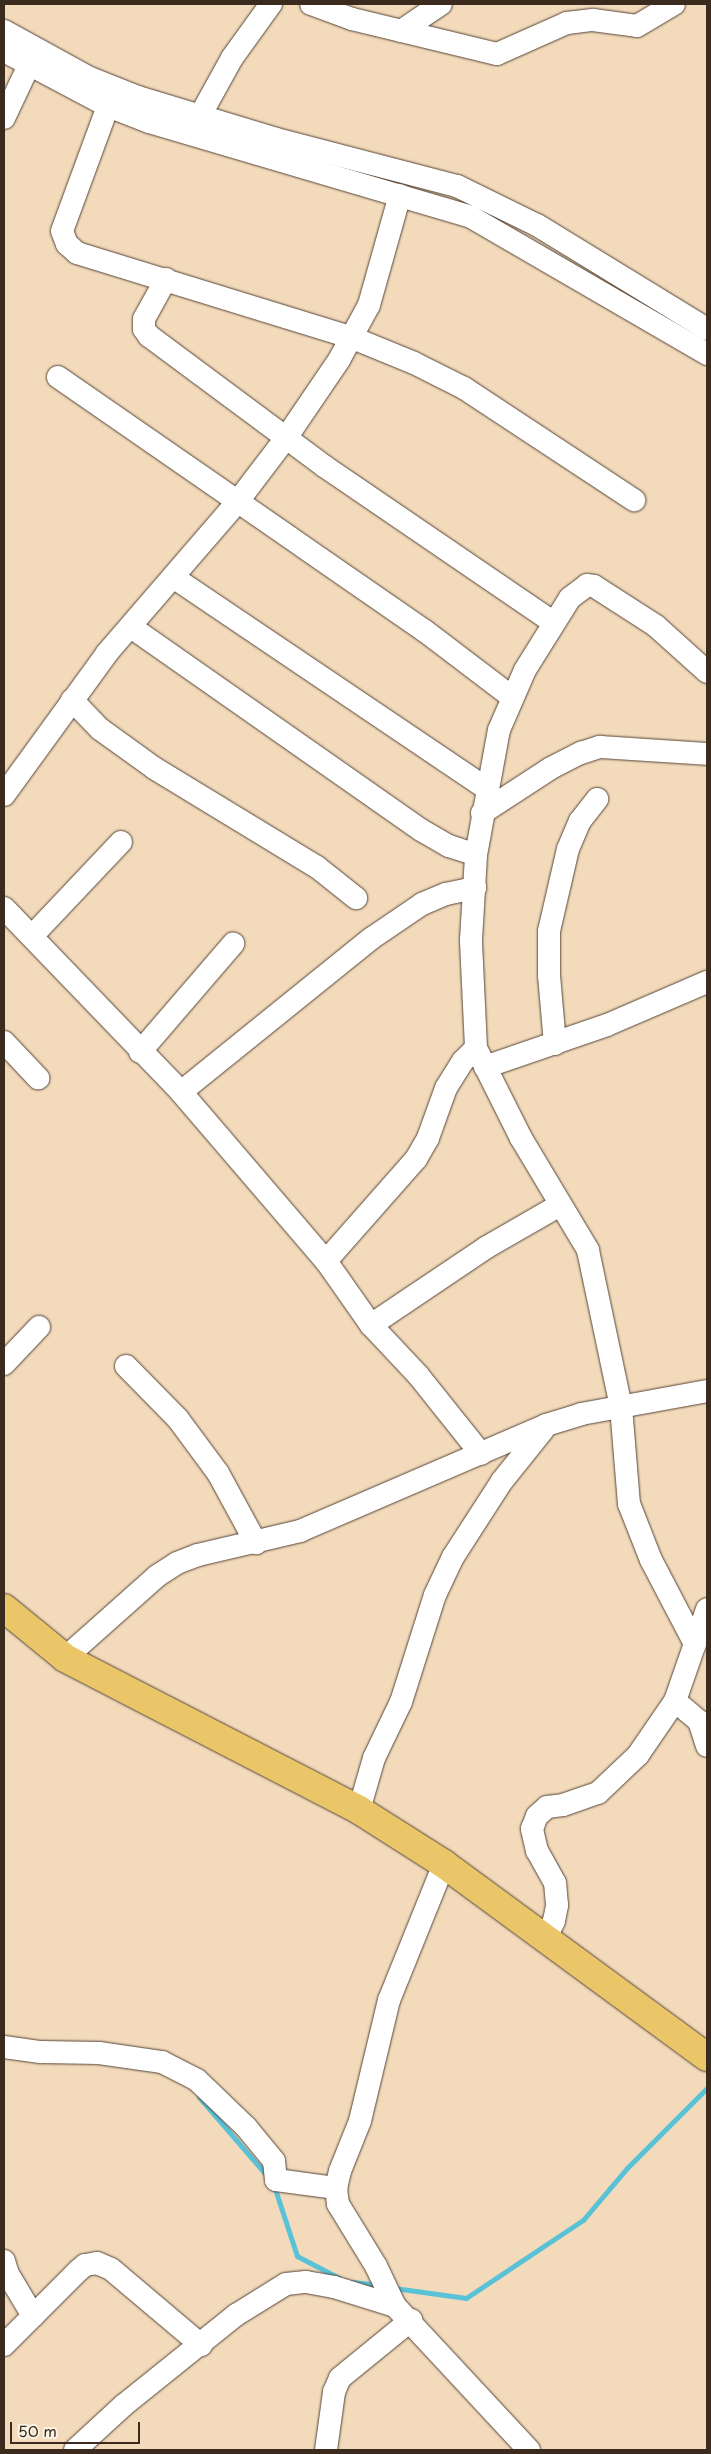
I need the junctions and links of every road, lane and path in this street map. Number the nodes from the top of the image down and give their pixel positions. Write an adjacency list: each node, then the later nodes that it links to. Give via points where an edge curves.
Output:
1 (271, 4): 10 (street, via 232,58)
2 (310, 4): 6 (street)
3 (441, 4): 6 (street)
4 (674, 4): 6 (street, via 637,26 593,20 567,23 498,54)
5 (4, 31): 10 (street, via 90,78)
6 (401, 31)
7 (4, 51): 8 (street)
8 (29, 65): 9 (street); 11 (street)
9 (108, 106): 12 (street, via 189,135); 13 (street, via 62,231 67,244 77,253)
10 (200, 116): 14 (street, via 457,186 537,225)
11 (4, 118)
12 (400, 195): 15 (street, via 369,305); 16 (street, via 470,217)
13 (166, 279): 15 (street); 18 (street, via 144,320 144,329 149,336)
14 (707, 329)
15 (353, 338): 18 (street); 19 (street, via 464,388)
16 (707, 354)
17 (58, 377): 20 (street)
18 (286, 438): 20 (street); 22 (street)
19 (634, 500)
20 (238, 501): 21 (street); 25 (street, via 425,631)
21 (173, 577): 23 (street); 28 (street)
22 (553, 622): 24 (street, via 578,590 587,585 594,586 656,626); 25 (street)
23 (131, 627): 26 (street); 33 (street, via 421,830 449,846)
24 (707, 672)
25 (512, 697): 28 (street, via 499,730)
26 (72, 700): 29 (street); 35 (street, via 100,729 154,768 317,867)
27 (707, 754): 31 (street, via 600,747 551,768)
28 (486, 788): 31 (street)
29 (4, 795)
30 (597, 799): 41 (street, via 580,821 568,849 549,931)
31 (482, 813): 33 (street)
32 (121, 842): 37 (street)
33 (476, 855): 34 (street)
34 (475, 888): 43 (street, via 471,968); 45 (street, via 446,894 422,904 372,938)
35 (356, 898)
36 (4, 908): 37 (street)
37 (33, 935): 42 (street)
38 (233, 944): 42 (street)
39 (707, 982): 41 (street)
40 (4, 1042): 44 (street)
41 (555, 1044): 43 (street)
42 (140, 1052): 45 (street)
43 (481, 1058): 46 (street, via 521,1138); 47 (street, via 463,1061 446,1088 428,1138 416,1158)
44 (38, 1078)
45 (181, 1092): 47 (street)
46 (560, 1205): 48 (street, via 487,1247); 53 (street, via 579,1229 588,1250)
47 (326, 1261): 48 (street)
48 (371, 1325): 55 (street, via 418,1375)
49 (40, 1328): 50 (street)
50 (4, 1364)
51 (126, 1366): 56 (street, via 178,1419 218,1473)
52 (707, 1391): 53 (street)
53 (621, 1407): 54 (street, via 581,1414); 59 (street, via 629,1504 651,1560)
54 (546, 1425): 55 (street); 63 (street, via 502,1481 453,1557 422,1632 401,1702 374,1758)
55 (481, 1454): 56 (street, via 300,1532)
56 (256, 1543): 60 (street, via 198,1555 177,1563 157,1576)
57 (4, 1608): 60 (main road)
58 (707, 1609): 59 (street)
59 (695, 1644): 61 (street)
60 (65, 1658): 63 (main road)
61 (675, 1701): 62 (street, via 699,1720); 65 (street, via 638,1755 598,1793 547,1807 537,1816 532,1829 536,1851 554,1883 557,1906)
62 (707, 1746)
63 (359, 1810): 64 (main road)
64 (444, 1864): 65 (main road); 68 (street, via 389,2000 360,2121)
65 (545, 1940): 67 (main road)
66 (4, 2047): 68 (street, via 40,2052 99,2053 162,2062 197,2080 246,2127 274,2161 276,2180)
67 (705, 2050)
68 (336, 2188): 70 (street, via 338,2204 350,2228)
69 (4, 2261): 71 (street, via 8,2274)
70 (398, 2307): 73 (street, via 334,2287 306,2282 286,2284 260,2298); 75 (street, via 340,2378 334,2392); 76 (street)
71 (33, 2316): 72 (street); 73 (street, via 85,2265 97,2263 111,2270)
72 (4, 2345)
73 (201, 2345): 74 (street, via 143,2389)
74 (75, 2450)
75 (326, 2450)
76 (529, 2450)

